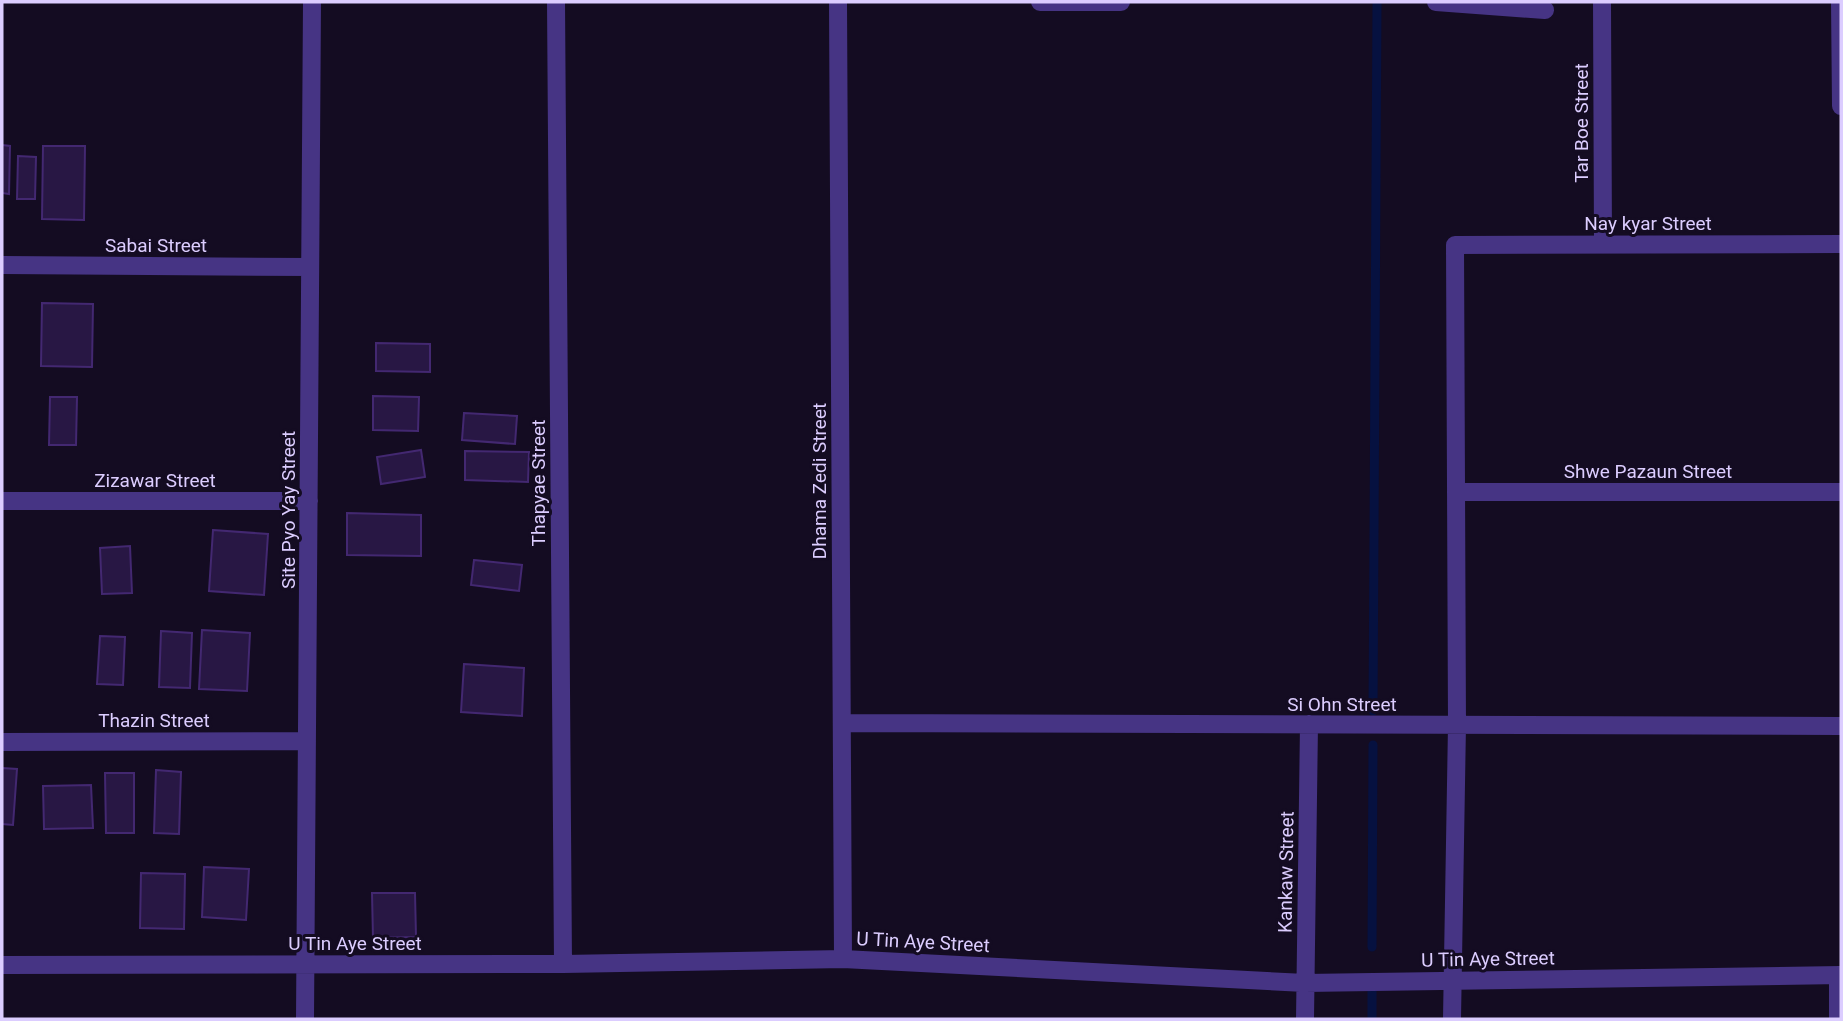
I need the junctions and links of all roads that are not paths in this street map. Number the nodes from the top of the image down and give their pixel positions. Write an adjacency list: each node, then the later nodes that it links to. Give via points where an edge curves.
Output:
1 (312, 2): 15 (street, Site Pyo Yay Street)
2 (556, 2): 28 (street, Thapyae Street)
3 (838, 2): 20 (street, Dhama Zedi Street)
4 (1040, 2): 5 (street)
5 (1096, 2): 6 (street)
6 (1121, 2)
7 (1436, 2): 10 (street)
8 (1602, 2): 12 (street, Tar Boe Street)
9 (1840, 2): 11 (street)
10 (1545, 10)
11 (1841, 106)
12 (1603, 244): 13 (street, Nay kyar Street); 16 (street, Nay kyar Street, via 1455,245)
13 (1841, 244)
14 (2, 265): 15 (street, Sabai Street)
15 (310, 267): 19 (street, Site Pyo Yay Street)
16 (1456, 492): 17 (street, Shwe Pazaun Street); 22 (street)
17 (1841, 492)
18 (2, 501): 19 (street, Zizawar Street)
19 (309, 501): 24 (street, Site Pyo Yay Street)
20 (842, 723): 21 (street, Si Ohn Street); 26 (street, Dhama Zedi Street)
21 (1309, 724): 22 (street, Si Ohn Street); 32 (street, Kankaw Street)
22 (1457, 725): 23 (street, Si Ohn Street); 31 (street)
23 (1841, 726)
24 (307, 741): 25 (street, Thazin Street); 27 (street, Site Pyo Yay Street)
25 (2, 742)
26 (843, 959): 28 (street, U Tin Aye Street); 32 (street, U Tin Aye Street)
27 (306, 964): 28 (street, U Tin Aye Street); 29 (street, U Tin Aye Street); 33 (street, Site Pyo Yay Street)
28 (563, 964)
29 (2, 965)
30 (1840, 975): 31 (street, U Tin Aye Street); 36 (street)
31 (1452, 980): 32 (street, U Tin Aye Street); 35 (street)
32 (1305, 983): 34 (street, Kankaw Street)
33 (305, 1019)
34 (1305, 1019)
35 (1452, 1019)
36 (1838, 1019)

